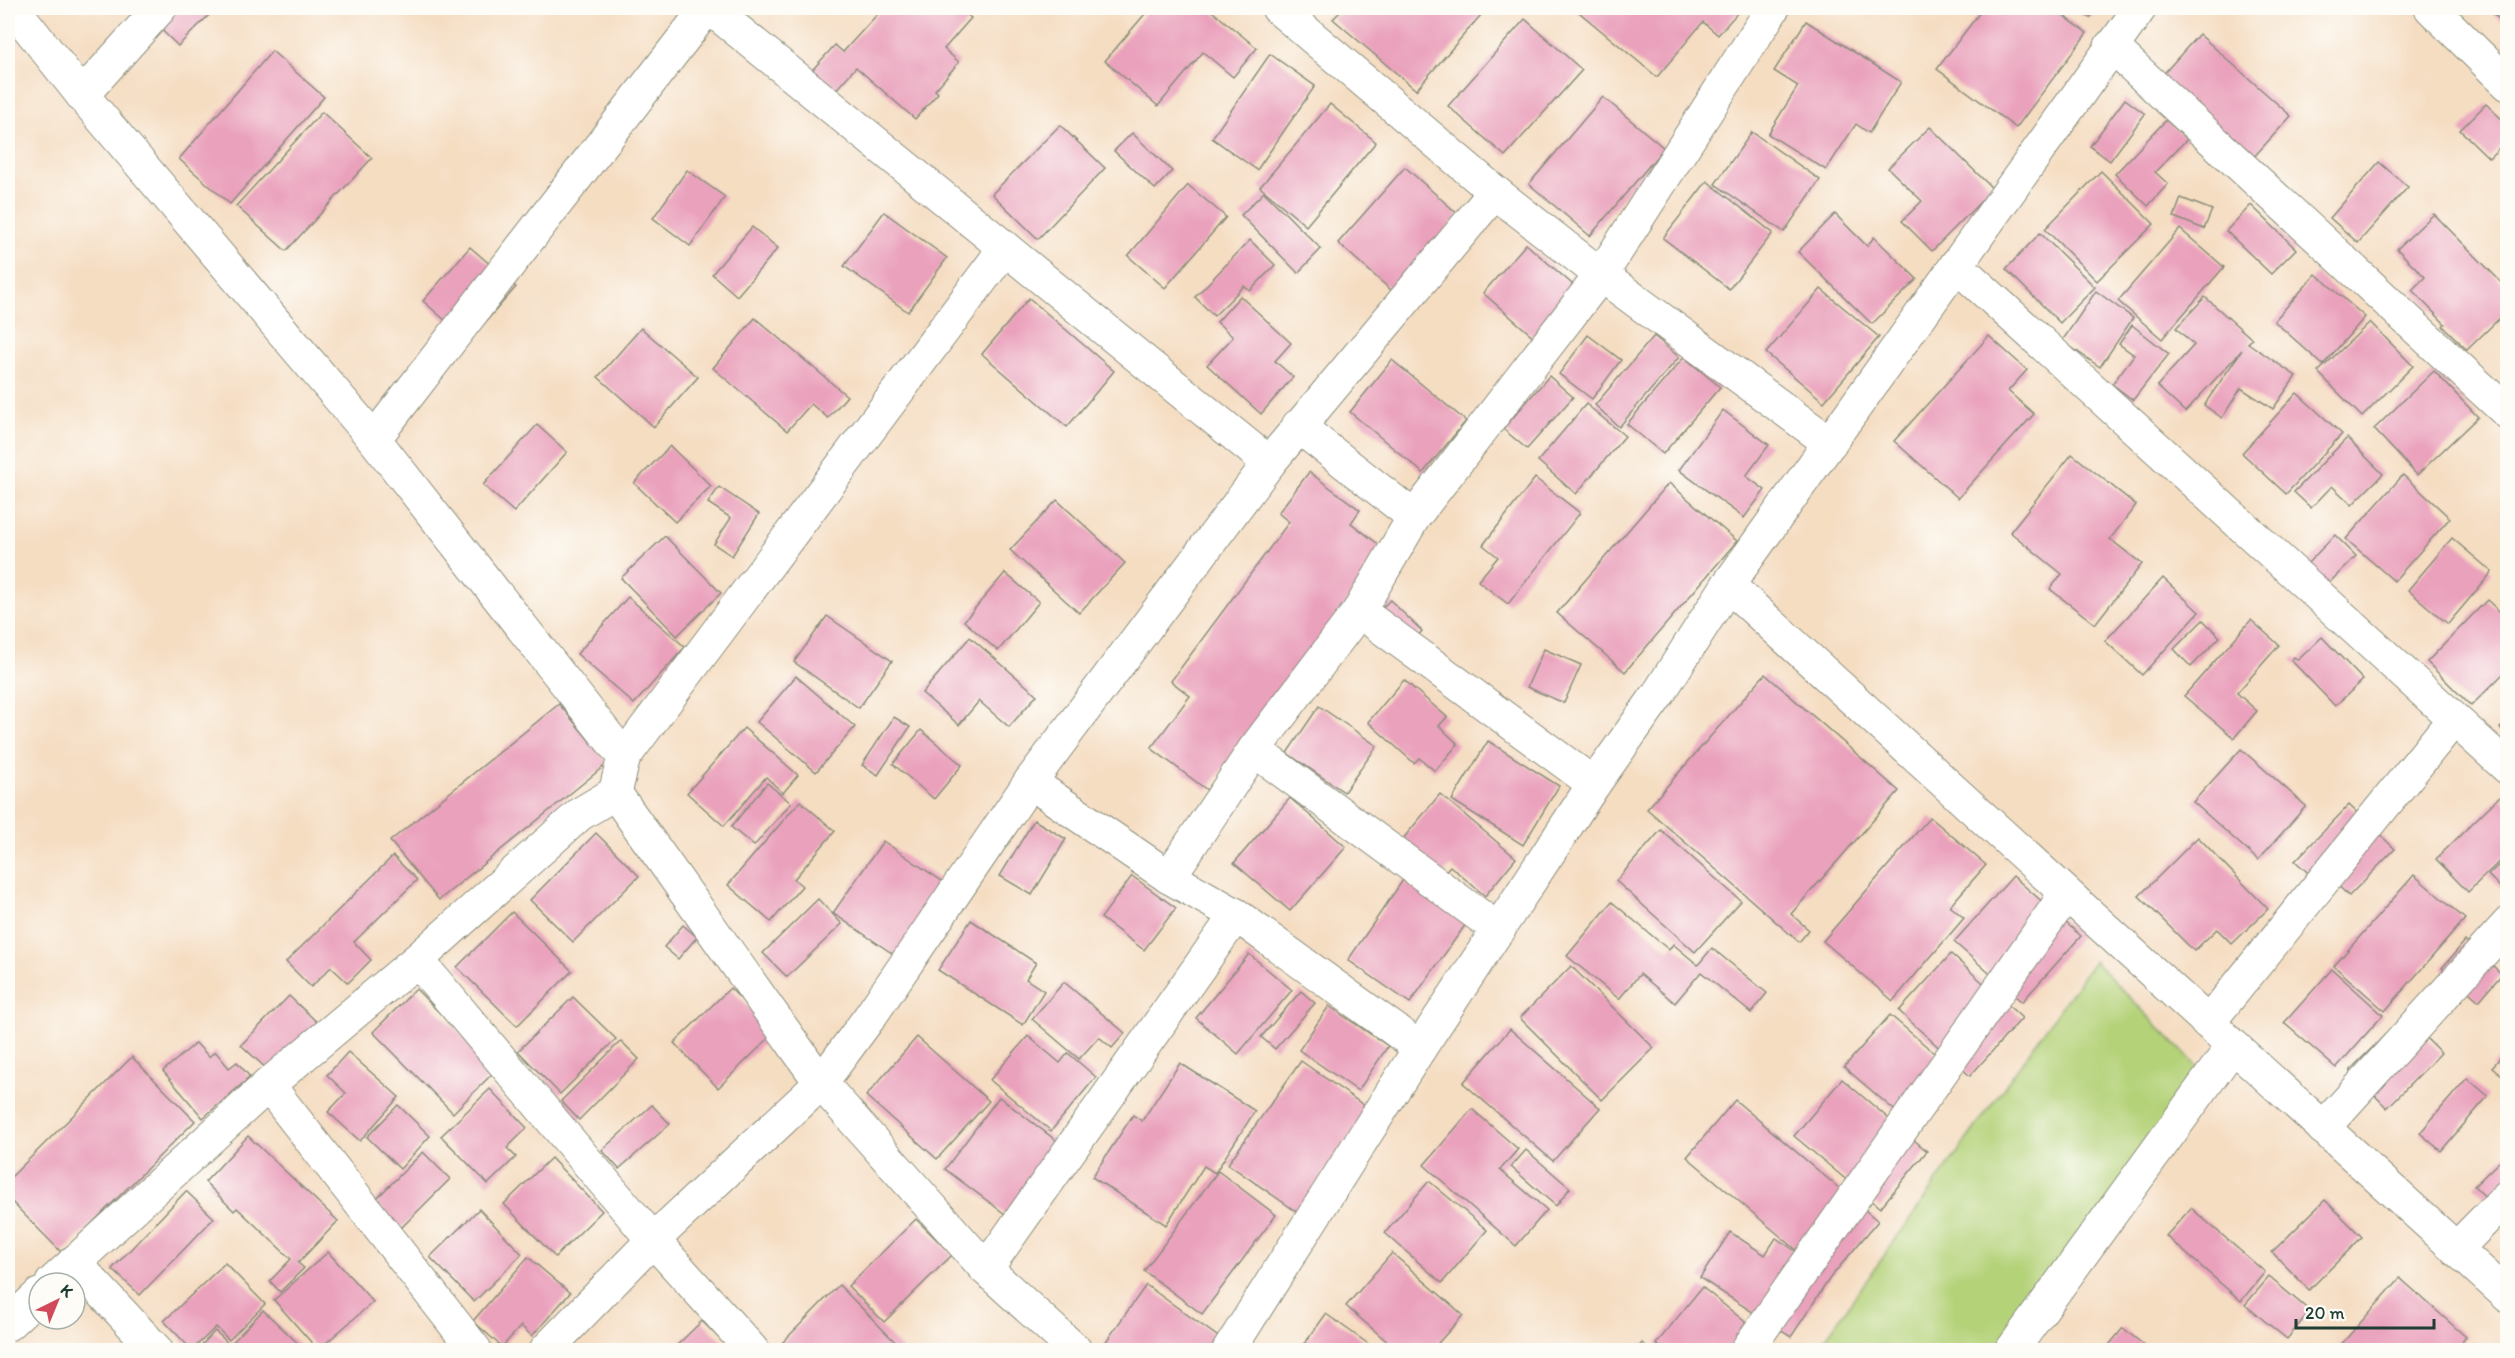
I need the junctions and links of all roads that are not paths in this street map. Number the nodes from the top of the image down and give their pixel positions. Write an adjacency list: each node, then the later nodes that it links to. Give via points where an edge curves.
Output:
1 (13, 8): 10 (street)
2 (160, 8): 10 (street)
3 (708, 8): 12 (street); 17 (street)
4 (1278, 8): 11 (street)
5 (1773, 8): 14 (street)
6 (2140, 8): 8 (street)
7 (2431, 8): 9 (street)
8 (2111, 46): 13 (street); 15 (street)
9 (2508, 84)
10 (82, 95): 17 (street)
11 (1495, 192): 14 (street); 16 (street)
12 (1005, 248): 19 (street); 25 (street)
13 (1956, 265): 18 (street); 23 (street)
14 (1601, 275): 18 (street); 20 (street)
15 (2508, 413)
16 (1298, 426): 19 (street); 20 (street)
17 (374, 439): 25 (street)
18 (1830, 442): 21 (street)
19 (1269, 463): 27 (street)
20 (1414, 517): 22 (street)
21 (1728, 585): 28 (street, via 1659,693); 31 (street)
22 (1359, 611): 24 (street); 28 (street)
23 (2453, 720): 26 (street); 36 (street)
24 (1254, 750): 30 (street); 34 (street)
25 (624, 757): 29 (street)
26 (2508, 768)
27 (1030, 782): 30 (street); 39 (street)
28 (1594, 784): 34 (street)
29 (615, 793): 35 (street, via 580,814); 39 (street)
30 (1169, 877): 32 (street)
31 (2066, 894): 36 (street); 57 (street)
32 (1236, 915): 38 (street); 45 (street)
33 (2508, 924): 41 (street)
34 (1499, 930): 38 (street)
35 (417, 960): 40 (street); 43 (street)
36 (2208, 1023): 37 (street)
37 (2233, 1046): 41 (street); 58 (street)
38 (1420, 1048): 56 (street)
39 (821, 1083): 43 (street); 45 (street)
40 (268, 1085): 46 (street); 52 (street)
41 (2323, 1128): 44 (street)
42 (2508, 1196): 44 (street)
43 (653, 1240): 53 (street); 54 (street)
44 (2456, 1249): 48 (street)
45 (986, 1269): 55 (street)
46 (65, 1271)
47 (87, 1293): 51 (street)
48 (2508, 1296)
49 (27, 1306): 50 (street)
50 (8, 1324)
51 (156, 1350)
52 (475, 1350)
53 (546, 1350)
54 (752, 1350)
55 (1075, 1350)
56 (1229, 1350)
57 (1747, 1350)
58 (2012, 1350)

